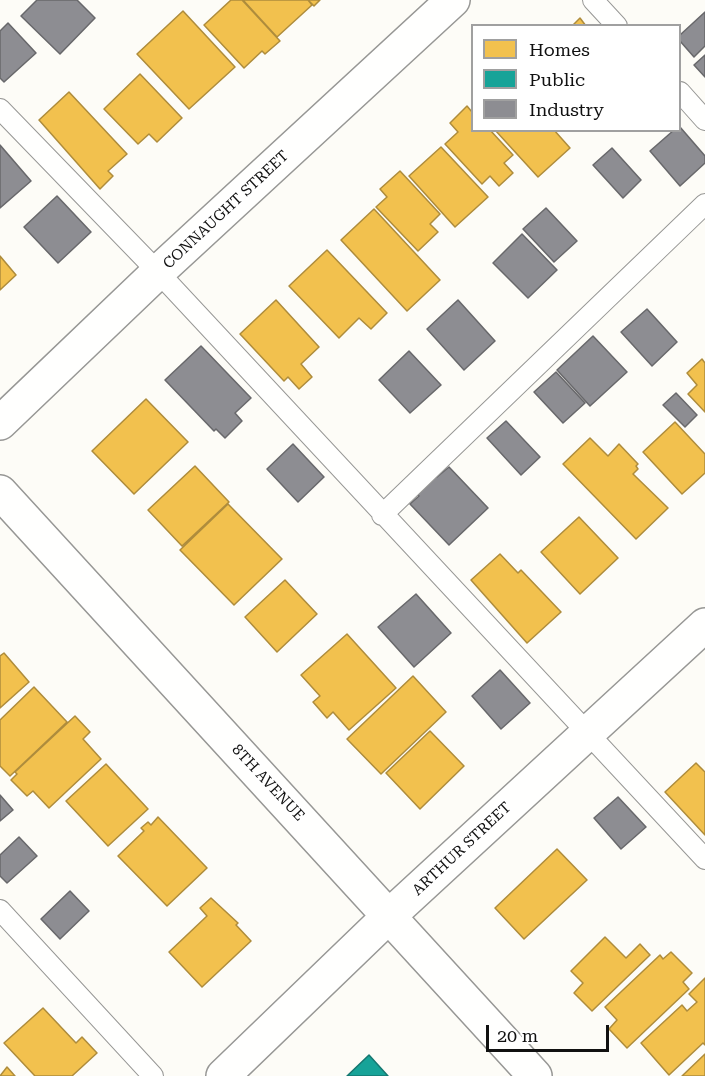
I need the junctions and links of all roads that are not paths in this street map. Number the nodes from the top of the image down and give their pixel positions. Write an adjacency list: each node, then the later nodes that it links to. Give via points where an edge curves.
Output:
1 (453, 0): 8 (street, CONNAUGHT STREET)
2 (593, 0): 3 (lane)
3 (615, 24)
4 (681, 93): 6 (lane)
5 (0, 109): 8 (lane)
6 (705, 120)
7 (705, 204): 11 (lane)
8 (158, 272): 9 (street, CONNAUGHT STREET); 11 (lane)
9 (0, 423)
10 (0, 492): 16 (street, 8TH AVENUE)
11 (382, 515): 13 (lane)
12 (705, 625): 13 (street, ARTHUR STREET)
13 (588, 732): 14 (lane); 16 (street, ARTHUR STREET)
14 (705, 859)
15 (0, 910): 17 (lane)
16 (389, 916): 18 (street, ARTHUR STREET); 19 (street, 8TH AVENUE)
17 (153, 1076)
18 (223, 1076)
19 (535, 1076)

